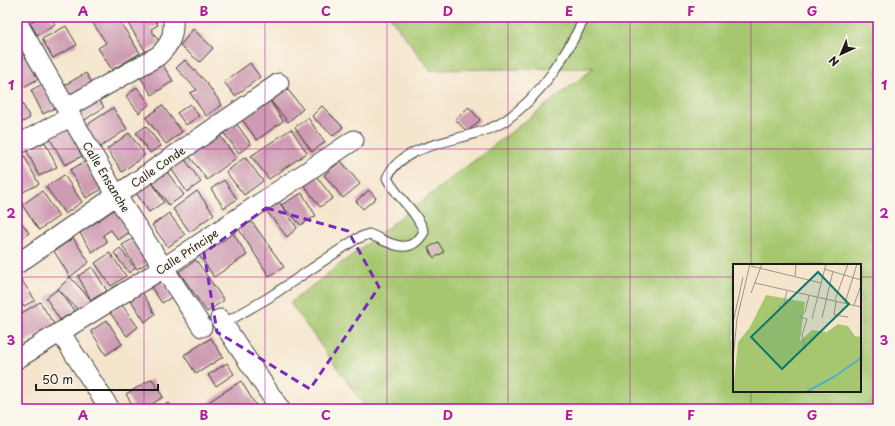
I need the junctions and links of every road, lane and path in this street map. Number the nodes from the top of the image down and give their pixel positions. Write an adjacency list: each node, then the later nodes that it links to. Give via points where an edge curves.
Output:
1 (173, 17): 5 (street, via 169,46 158,56)
2 (585, 17): 11 (lane, via 570,46 532,99 520,110 505,121 483,131 426,146 410,155 390,172 387,178 392,187 420,221 424,232 420,239 408,246 399,247 369,234 356,239 268,298)
3 (20, 34): 5 (street, Calle Ensanche)
4 (279, 83): 8 (street, Calle Conde)
5 (68, 113): 7 (street); 8 (street, Calle Ensanche)
6 (354, 140): 10 (street, Calle Príncipe)
7 (17, 145)
8 (116, 195): 9 (street, Calle Conde); 10 (street, Calle Ensanche)
9 (17, 264)
10 (165, 267): 12 (street, Calle Ensanche); 13 (street, Calle Príncipe)
11 (222, 321): 12 (lane); 16 (street)
12 (202, 327)
13 (60, 332): 14 (street, Calle Príncipe); 15 (street)
14 (17, 359)
15 (110, 409)
16 (280, 409)

